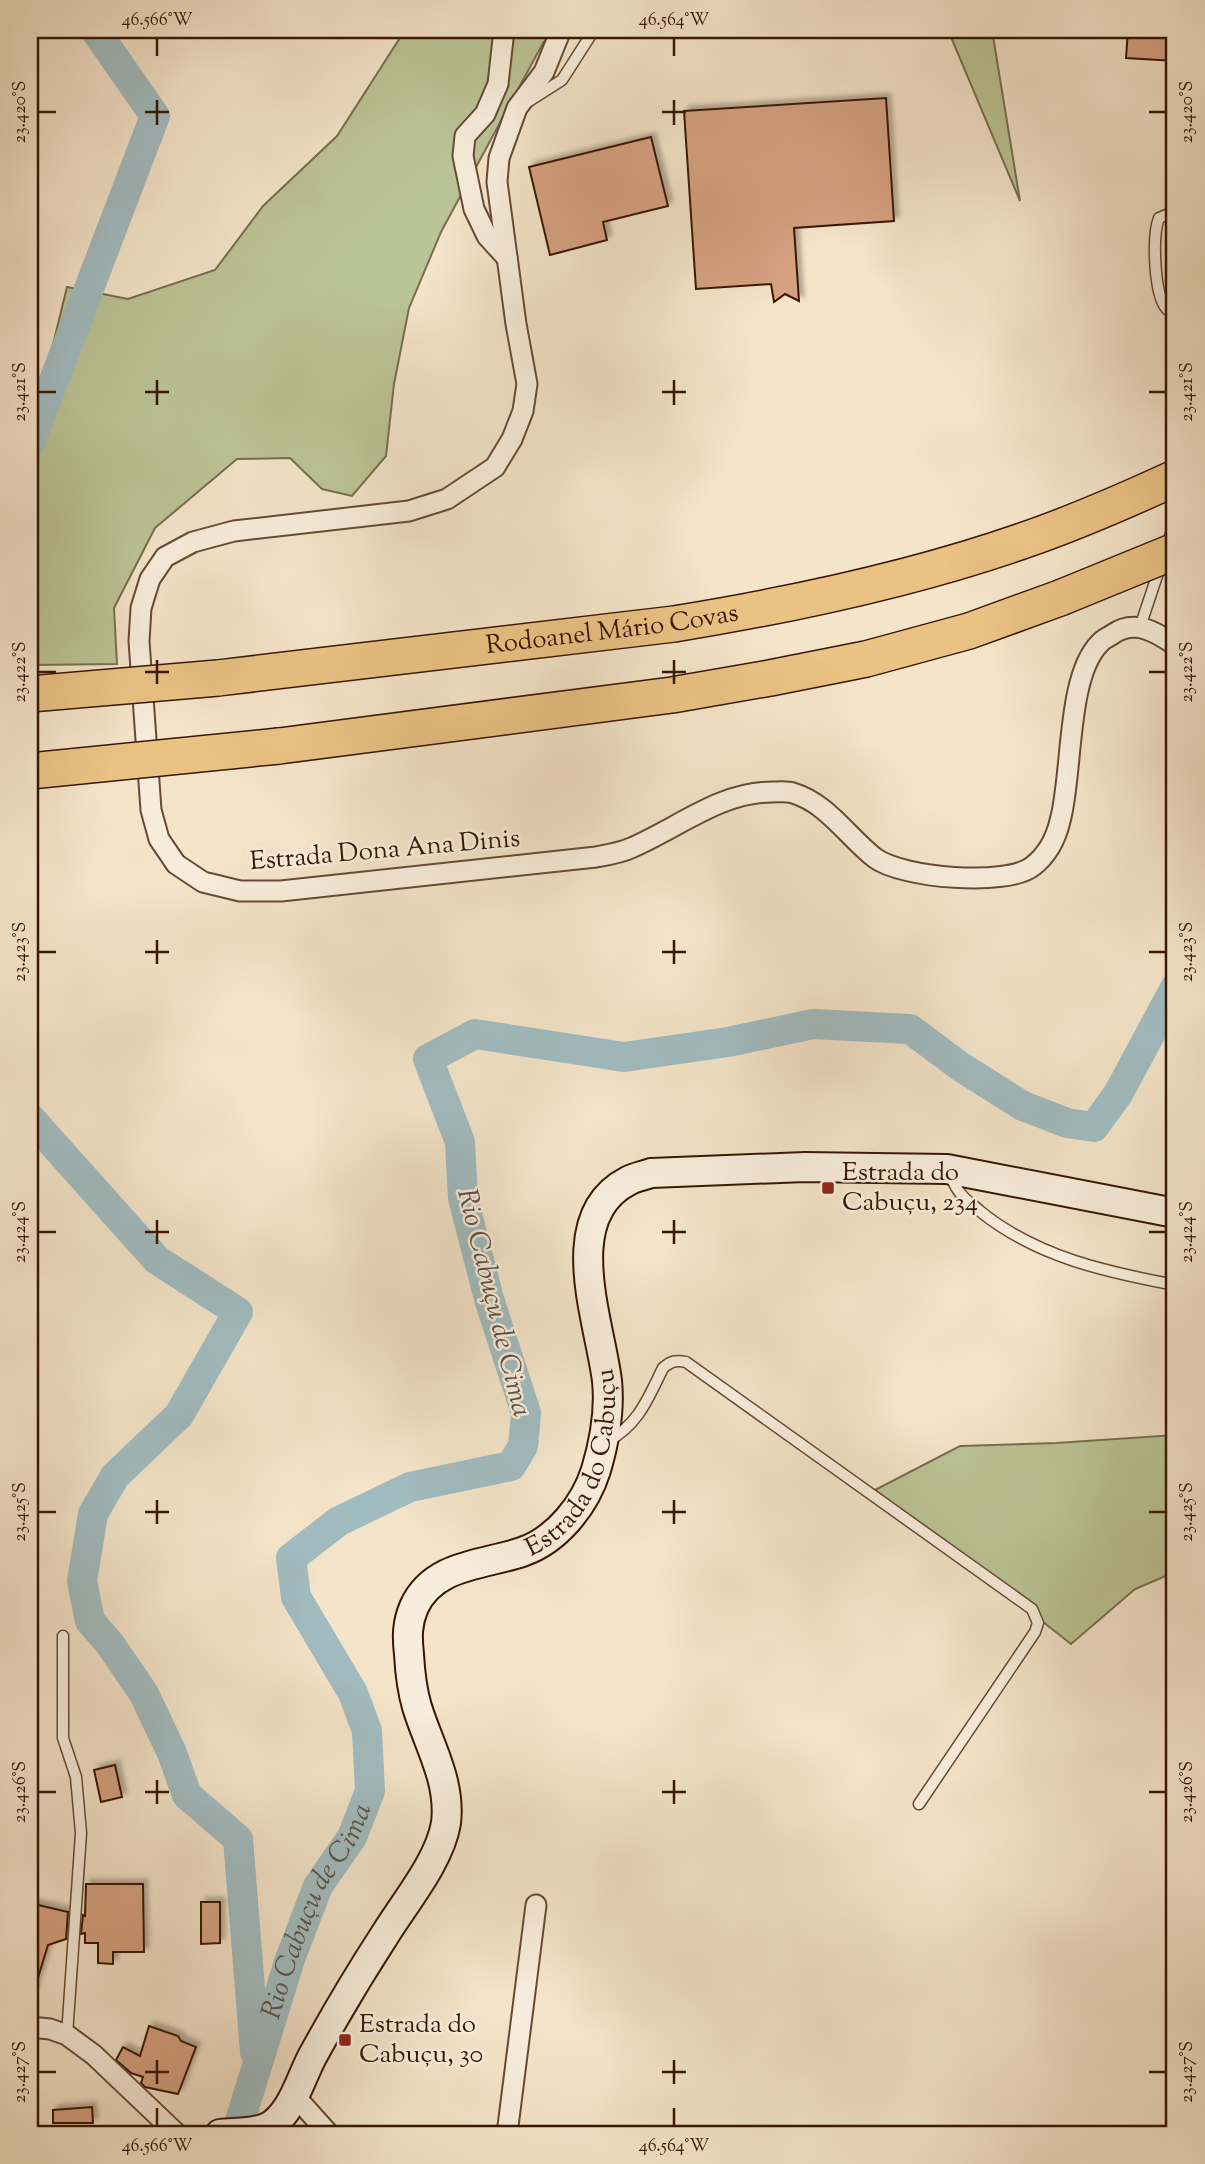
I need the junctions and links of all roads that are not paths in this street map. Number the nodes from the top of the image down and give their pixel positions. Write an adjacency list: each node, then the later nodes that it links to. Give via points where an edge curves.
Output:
1 (504, 30): 6 (street, via 498,84 485,114 465,136 463,156 474,209 486,236)
2 (561, 30): 4 (street, Estrada Dona Ana Dinis, via 544,72)
3 (594, 30): 4 (lane, via 562,80)
4 (517, 108): 6 (street, Estrada Dona Ana Dinis, via 499,158 497,181)
5 (1175, 215): 7 (lane, via 1159,218 1154,230 1159,294 1166,309)
6 (507, 258): 11 (street, Estrada Dona Ana Dinis, via 527,384 523,411 495,467 447,499 409,511 234,531 193,541 165,557 150,579 141,608 139,641 151,810 159,839 176,864 204,882 240,891 281,891 596,857 628,850 715,804 752,792 791,792 813,802 877,860 909,871 945,878 1008,877 1032,867 1049,849 1060,821 1086,663 1099,643 1120,629)
7 (1175, 315)
8 (1175, 478): 13 (highway, Rodoanel Mário Covas, bridge, via 1021,542 923,572 743,613 218,678)
9 (1175, 521): 11 (lane)
10 (1175, 551): 14 (highway, bridge, via 969,631 866,659 770,678 279,746)
11 (1140, 627): 12 (street)
12 (1175, 645)
13 (30, 694)
14 (30, 771)
15 (947, 1169): 16 (main road, Estrada do Cabuçu); 17 (lane, via 961,1195 1018,1237 1090,1266); 18 (main road, Estrada do Cabuçu, via 805,1167 651,1173 627,1181 608,1196 596,1214 587,1268 607,1383)
16 (1175, 1213)
17 (1175, 1285)
18 (602, 1444): 20 (lane, via 628,1429 669,1362 686,1362 1032,1609 1038,1623 1035,1632); 24 (main road, Estrada do Cabuçu, via 595,1472 560,1529 524,1551 456,1568 431,1584 415,1605 407,1631 411,1683 440,1766 446,1824 436,1854 370,1959)
19 (63, 1636): 23 (lane, via 63,1738 76,1777 80,1833)
20 (919, 1804)
21 (536, 1905): 29 (street)
22 (30, 2027): 23 (street)
23 (66, 2035): 26 (street, via 94,2055)
24 (294, 2095): 25 (main road, Estrada do Cabuçu); 28 (street)
25 (269, 2129): 27 (main road)
26 (177, 2134)
27 (220, 2134)
28 (329, 2134)
29 (507, 2134)

